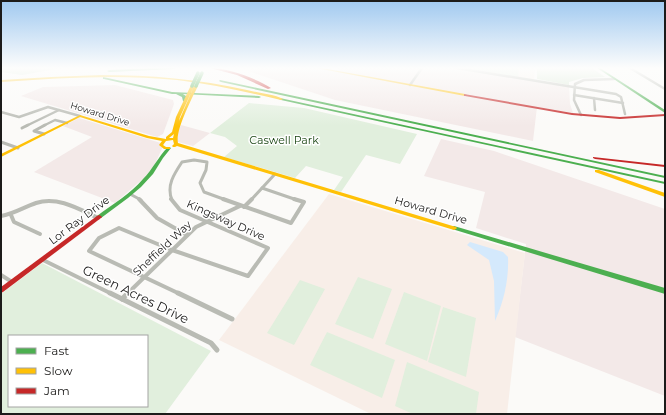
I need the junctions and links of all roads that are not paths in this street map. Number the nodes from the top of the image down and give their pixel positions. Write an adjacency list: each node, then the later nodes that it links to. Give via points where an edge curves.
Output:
1 (147, 87): 10 (main road)
2 (193, 87): 11 (main road, Lor Ray Drive, bridge)
3 (229, 87): 17 (main road)
4 (254, 87): 14 (main road)
5 (269, 87): 14 (main road)
6 (423, 87): 25 (main road)
7 (573, 87): 12 (street)
8 (575, 87): 18 (street, via 616,94 621,97)
9 (627, 87): 15 (main road)
10 (167, 92): 11 (main road); 16 (main road, via 183,95)
11 (190, 95): 16 (main road, Lor Ray Drive); 17 (main road, via 251,96); 28 (main road, Lor Ray Drive)
12 (574, 95): 13 (street); 25 (street)
13 (594, 98): 18 (street); 20 (street)
14 (311, 100): 35 (main road)
15 (646, 100): 23 (main road); 26 (main road, via 658,112)
16 (184, 101): 28 (main road, Lor Ray Drive)
17 (294, 101): 36 (main road)
18 (623, 103): 22 (street)
19 (59, 110): 21 (street, Howard Drive, via 45,108 19,117); 24 (street, Howard Drive); 29 (street)
20 (595, 110)
21 (1, 112)
22 (625, 114)
23 (665, 115): 26 (main road)
24 (80, 116): 27 (main road); 32 (main road, Howard Drive)
25 (581, 116): 26 (main road)
26 (648, 117)
27 (67, 123): 30 (main road); 30 (street, via 55,120 34,131)
28 (177, 127): 32 (main road, Lor Ray Drive); 33 (main road, Lor Ray Drive)
29 (22, 128)
30 (44, 134): 34 (main road)
31 (1, 142): 34 (street)
32 (164, 142): 33 (main road); 33 (main road); 38 (main road, Lor Ray Drive, via 158,155)
33 (174, 144): 38 (main road, Lor Ray Drive); 40 (main road, Howard Drive)
34 (18, 148): 37 (main road)
35 (536, 148): 39 (main road); 41 (main road)
36 (532, 153): 42 (main road); 45 (main road, via 609,175)
37 (1, 156)
38 (160, 156): 44 (main road, Lor Ray Drive, via 151,173)
39 (665, 166)
40 (275, 174): 43 (street, Sheffield Way); 59 (main road, Howard Drive)
41 (665, 177)
42 (665, 183)
43 (262, 188): 46 (street, Sheffield Way); 46 (street, Kingsway Drive, via 304,202 291,223)
44 (130, 194): 49 (main road, Lor Ray Drive); 52 (street, via 141,198 162,222)
45 (665, 195)
46 (242, 206): 50 (street, Sheffield Way); 50 (street, Kingsway Drive, via 208,195 202,189 200,178 208,166 207,162 182,162 170,181 168,192 180,210)
47 (11, 215): 48 (street); 49 (street, via 37,203 51,200); 51 (street, via 14,222)
48 (1, 216)
49 (98, 218): 54 (main road, Lor Ray Drive)
50 (206, 222): 52 (street, Sheffield Way); 53 (street, Kingsway Drive, via 268,248 248,276)
51 (40, 234)
52 (187, 235): 53 (street, Sheffield Way)
53 (172, 250): 56 (street, Sheffield Way); 56 (street, Kingsway Drive, via 119,228 104,235 90,249 91,252)
54 (43, 260): 57 (main road, Lor Ray Drive); 60 (street, Green Acres Drive)
55 (1, 276): 57 (street)
56 (144, 278): 60 (street, Sheffield Way); 61 (street, Kingsway Drive)
57 (12, 282): 58 (main road, Lor Ray Drive)
58 (1, 290)
59 (665, 291)
60 (122, 299): 62 (street, Green Acres Drive, via 211,343)
61 (232, 318)
62 (217, 350)

